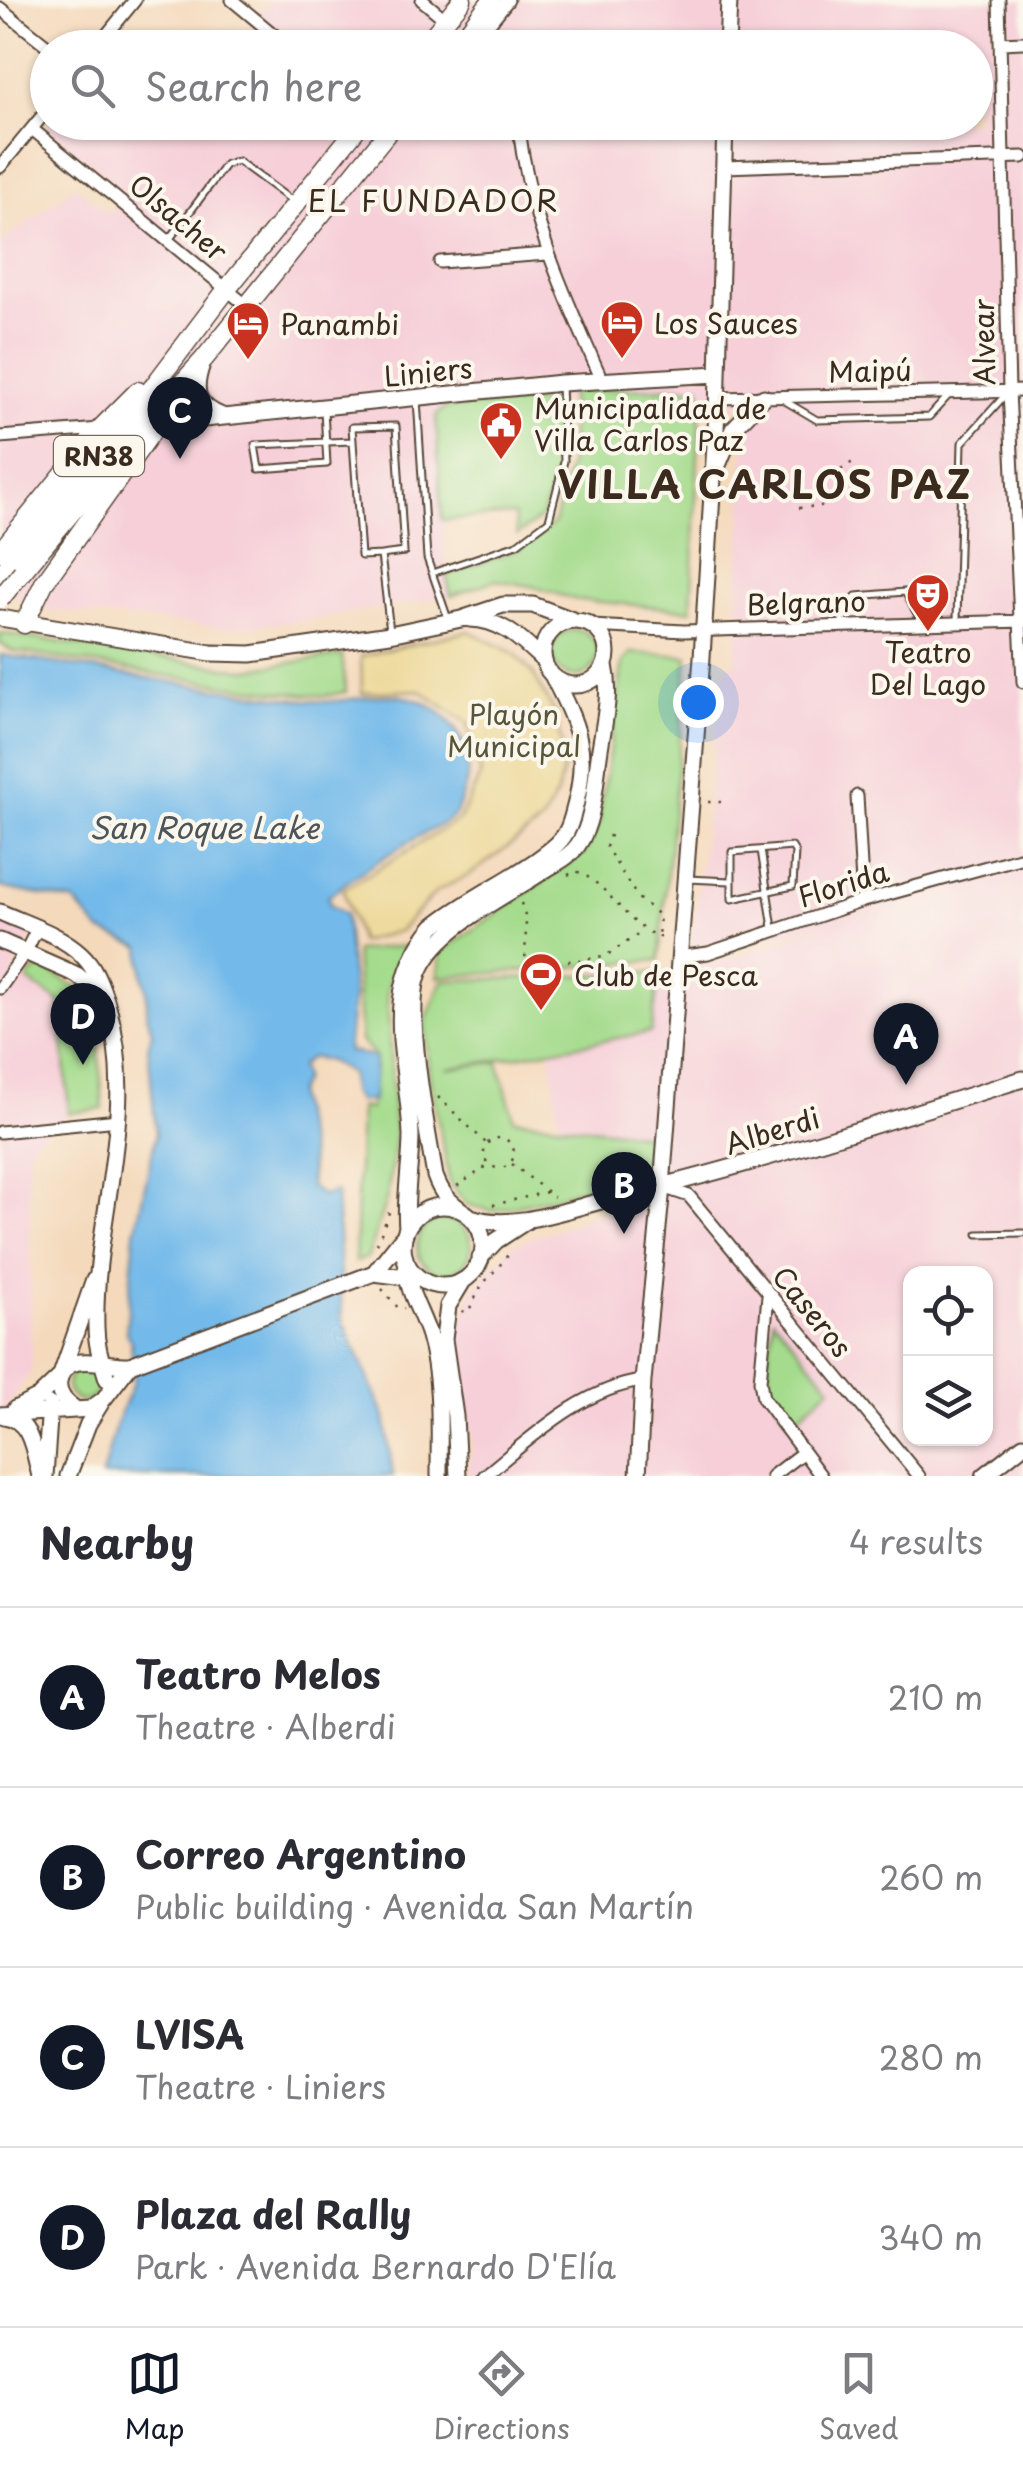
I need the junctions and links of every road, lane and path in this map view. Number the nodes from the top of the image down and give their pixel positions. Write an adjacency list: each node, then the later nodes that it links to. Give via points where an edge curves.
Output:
1 (135, 0): 12 (street)
2 (232, 0): 13 (street)
3 (422, 0): 11 (street)
4 (462, 0): 11 (main road)
5 (479, 0): 15 (main road)
6 (492, 0): 16 (main road)
7 (508, 0): 17 (street)
8 (729, 0): 18 (main road)
9 (999, 0): 21 (street, Alvear)
10 (0, 8): 19 (street)
11 (446, 20): 14 (main road)
12 (111, 30)
13 (268, 30)
14 (438, 30)
15 (454, 30)
16 (469, 30)
17 (484, 30)
18 (728, 30)
19 (30, 32)
20 (1023, 42): 21 (street)
21 (1001, 43): 30 (street, Alvear)
22 (30, 130): 31 (street)
23 (47, 140): 35 (street, Olsacher)
24 (348, 140): 33 (main road, RN38)
25 (367, 140): 34 (main road, via 330,184)
26 (381, 140): 34 (main road, RN38)
27 (521, 140): 36 (street)
28 (725, 140): 32 (main road)
29 (1023, 157): 30 (street)
30 (1004, 158): 32 (street); 45 (street, Alvear)
31 (0, 167)
32 (724, 167): 42 (main road)
33 (297, 205): 35 (lane, via 232,161); 38 (main road, RN38)
34 (316, 220): 39 (main road, RN38)
35 (169, 240): 38 (street, Olsacher)
36 (547, 254): 37 (street); 43 (street)
37 (440, 262)
38 (227, 290): 39 (street, Olsacher); 40 (main road, RN38)
39 (247, 306): 41 (main road, RN38)
40 (184, 344): 54 (main road); 64 (main road, RN38)
41 (204, 360): 52 (main road, via 198,400); 53 (main road, RN38)
42 (718, 374): 43 (main road, Liniers); 50 (main road)
43 (602, 380): 44 (main road, Liniers)
44 (561, 383): 48 (main road, Liniers); 65 (lane, via 564,462 549,520 517,544)
45 (1009, 391): 46 (street, Maipú); 47 (street, Maipú); 70 (street, Alvear); 71 (lane, via 962,443)
46 (1023, 391)
47 (950, 394): 49 (street, Maipú); 49 (lane, via 929,417 817,420)
48 (417, 397): 51 (main road, Liniers); 65 (lane)
49 (771, 397): 50 (street, Maipú); 60 (main road, via 733,429)
50 (718, 398): 60 (main road)
51 (324, 407): 52 (main road, Liniers); 56 (lane)
52 (226, 418): 53 (main road, Liniers)
53 (151, 425): 64 (main road, RN38); 72 (main road, via 44,583)
54 (100, 430): 55 (street); 64 (main road)
55 (0, 437)
56 (326, 442): 56 (lane, via 327,464 259,469 255,445); 57 (lane)
57 (352, 442): 63 (lane, via 361,556); 63 (lane, via 352,426 396,426 404,552)
58 (857, 459): 59 (path)
59 (841, 470)
60 (712, 480): 76 (main road)
61 (829, 505): 62 (path)
62 (799, 508)
63 (381, 555): 77 (lane)
64 (8, 566): 66 (main road, RN38, bridge)
65 (432, 573): 68 (lane)
66 (0, 599)
67 (0, 618): 72 (main road)
68 (455, 620): 69 (main road, via 518,604); 77 (main road); 78 (main road, via 508,629)
69 (575, 621): 74 (main road); 78 (main road, via 550,634)
70 (1021, 621): 71 (street, Belgrano); 81 (street, Alvear)
71 (958, 622): 73 (street, Belgrano)
72 (24, 624): 77 (main road, via 250,654)
73 (922, 624): 75 (street, Belgrano); 75 (lane, via 905,592 856,596)
74 (592, 626): 76 (street, Belgrano); 79 (main road, via 604,638)
75 (839, 626): 76 (street, Belgrano)
76 (704, 631): 89 (main road)
77 (390, 634)
78 (544, 661): 80 (main road)
79 (605, 665): 80 (main road, via 582,685); 91 (main road, via 608,704 582,839)
80 (553, 677): 114 (main road, via 583,751 569,829 553,848 434,926 406,969 400,1016 410,1122)
81 (1023, 682)
82 (857, 796): 93 (street)
83 (708, 802): 84 (path)
84 (724, 802)
85 (610, 835): 98 (path, via 606,846 614,860 638,898 660,916)
86 (760, 849): 90 (lane, via 732,852); 92 (lane); 92 (lane, via 795,852 794,885)
87 (1023, 857): 93 (street, Florida)
88 (563, 876): 97 (path, via 582,873)
89 (683, 878): 90 (lane); 100 (main road)
90 (730, 880): 92 (lane, via 734,900)
91 (514, 890): 97 (path, via 526,918 525,973 604,957); 112 (main road, via 447,934 417,979 419,1066)
92 (768, 891): 96 (lane)
93 (864, 901): 96 (street, Florida)
94 (0, 912): 95 (main road)
95 (37, 929): 101 (street); 103 (main road, via 80,952)
96 (774, 930): 100 (street, Florida, via 708,953)
97 (644, 931): 98 (path)
98 (658, 937): 100 (path)
99 (0, 940): 101 (main road)
100 (680, 949): 111 (main road)
101 (26, 951): 102 (street); 103 (main road, via 77,975)
102 (0, 988)
103 (106, 1000): 106 (main road, via 119,1050)
104 (1023, 1079): 111 (main road, Alberdi)
105 (432, 1092): 108 (path)
106 (118, 1120): 107 (street); 124 (main road)
107 (0, 1132)
108 (488, 1144): 109 (path, via 508,1142 514,1152); 110 (path)
109 (510, 1163): 110 (path); 113 (path)
110 (490, 1165): 112 (path)
111 (662, 1187): 117 (main road, Alberdi); 128 (street, Caseros, via 689,1196); 134 (main road)
112 (440, 1190): 116 (main road)
113 (547, 1192): 115 (path); 118 (path, via 494,1204)
114 (408, 1198): 119 (main road); 126 (path, via 388,1212)
115 (554, 1198)
116 (467, 1215): 118 (main road, Alberdi); 119 (main road, via 446,1206 428,1209); 123 (main road, via 481,1236)
117 (532, 1218): 118 (main road, Alberdi); 122 (main road, Alberdi)
118 (492, 1221)
119 (406, 1231): 125 (main road); 126 (main road)
120 (1023, 1233): 121 (lane)
121 (978, 1234)
122 (496, 1241): 123 (main road, Alberdi); 130 (path, via 507,1257 468,1312)
123 (480, 1258): 127 (main road)
124 (100, 1262): 132 (main road); 133 (main road, via 96,1325)
125 (411, 1272): 126 (main road); 127 (main road, via 439,1286); 129 (main road)
126 (374, 1273): 129 (path, via 400,1310); 131 (main road)
127 (470, 1275): 130 (main road)
128 (768, 1296): 139 (street, via 763,1398); 148 (street, Caseros)
129 (415, 1302): 142 (main road, via 434,1359)
130 (448, 1306): 143 (main road, via 444,1339)
131 (130, 1365): 133 (main road); 133 (main road)
132 (60, 1378): 133 (main road, via 79,1360); 135 (main road, via 64,1401); 136 (main road); 137 (main road)
133 (103, 1380): 135 (main road, via 90,1409); 141 (main road)
134 (643, 1380): 144 (street, via 586,1402); 145 (main road)
135 (74, 1408): 136 (main road)
136 (49, 1411): 137 (main road); 140 (main road)
137 (0, 1416): 140 (main road, via 12,1416 26,1428)
138 (1023, 1445): 149 (main road)
139 (802, 1453): 146 (street); 147 (street)
140 (43, 1476)
141 (68, 1476)
142 (440, 1476)
143 (458, 1476)
144 (484, 1476)
145 (638, 1476)
146 (772, 1476)
147 (822, 1476)
148 (920, 1476)
149 (984, 1476)

